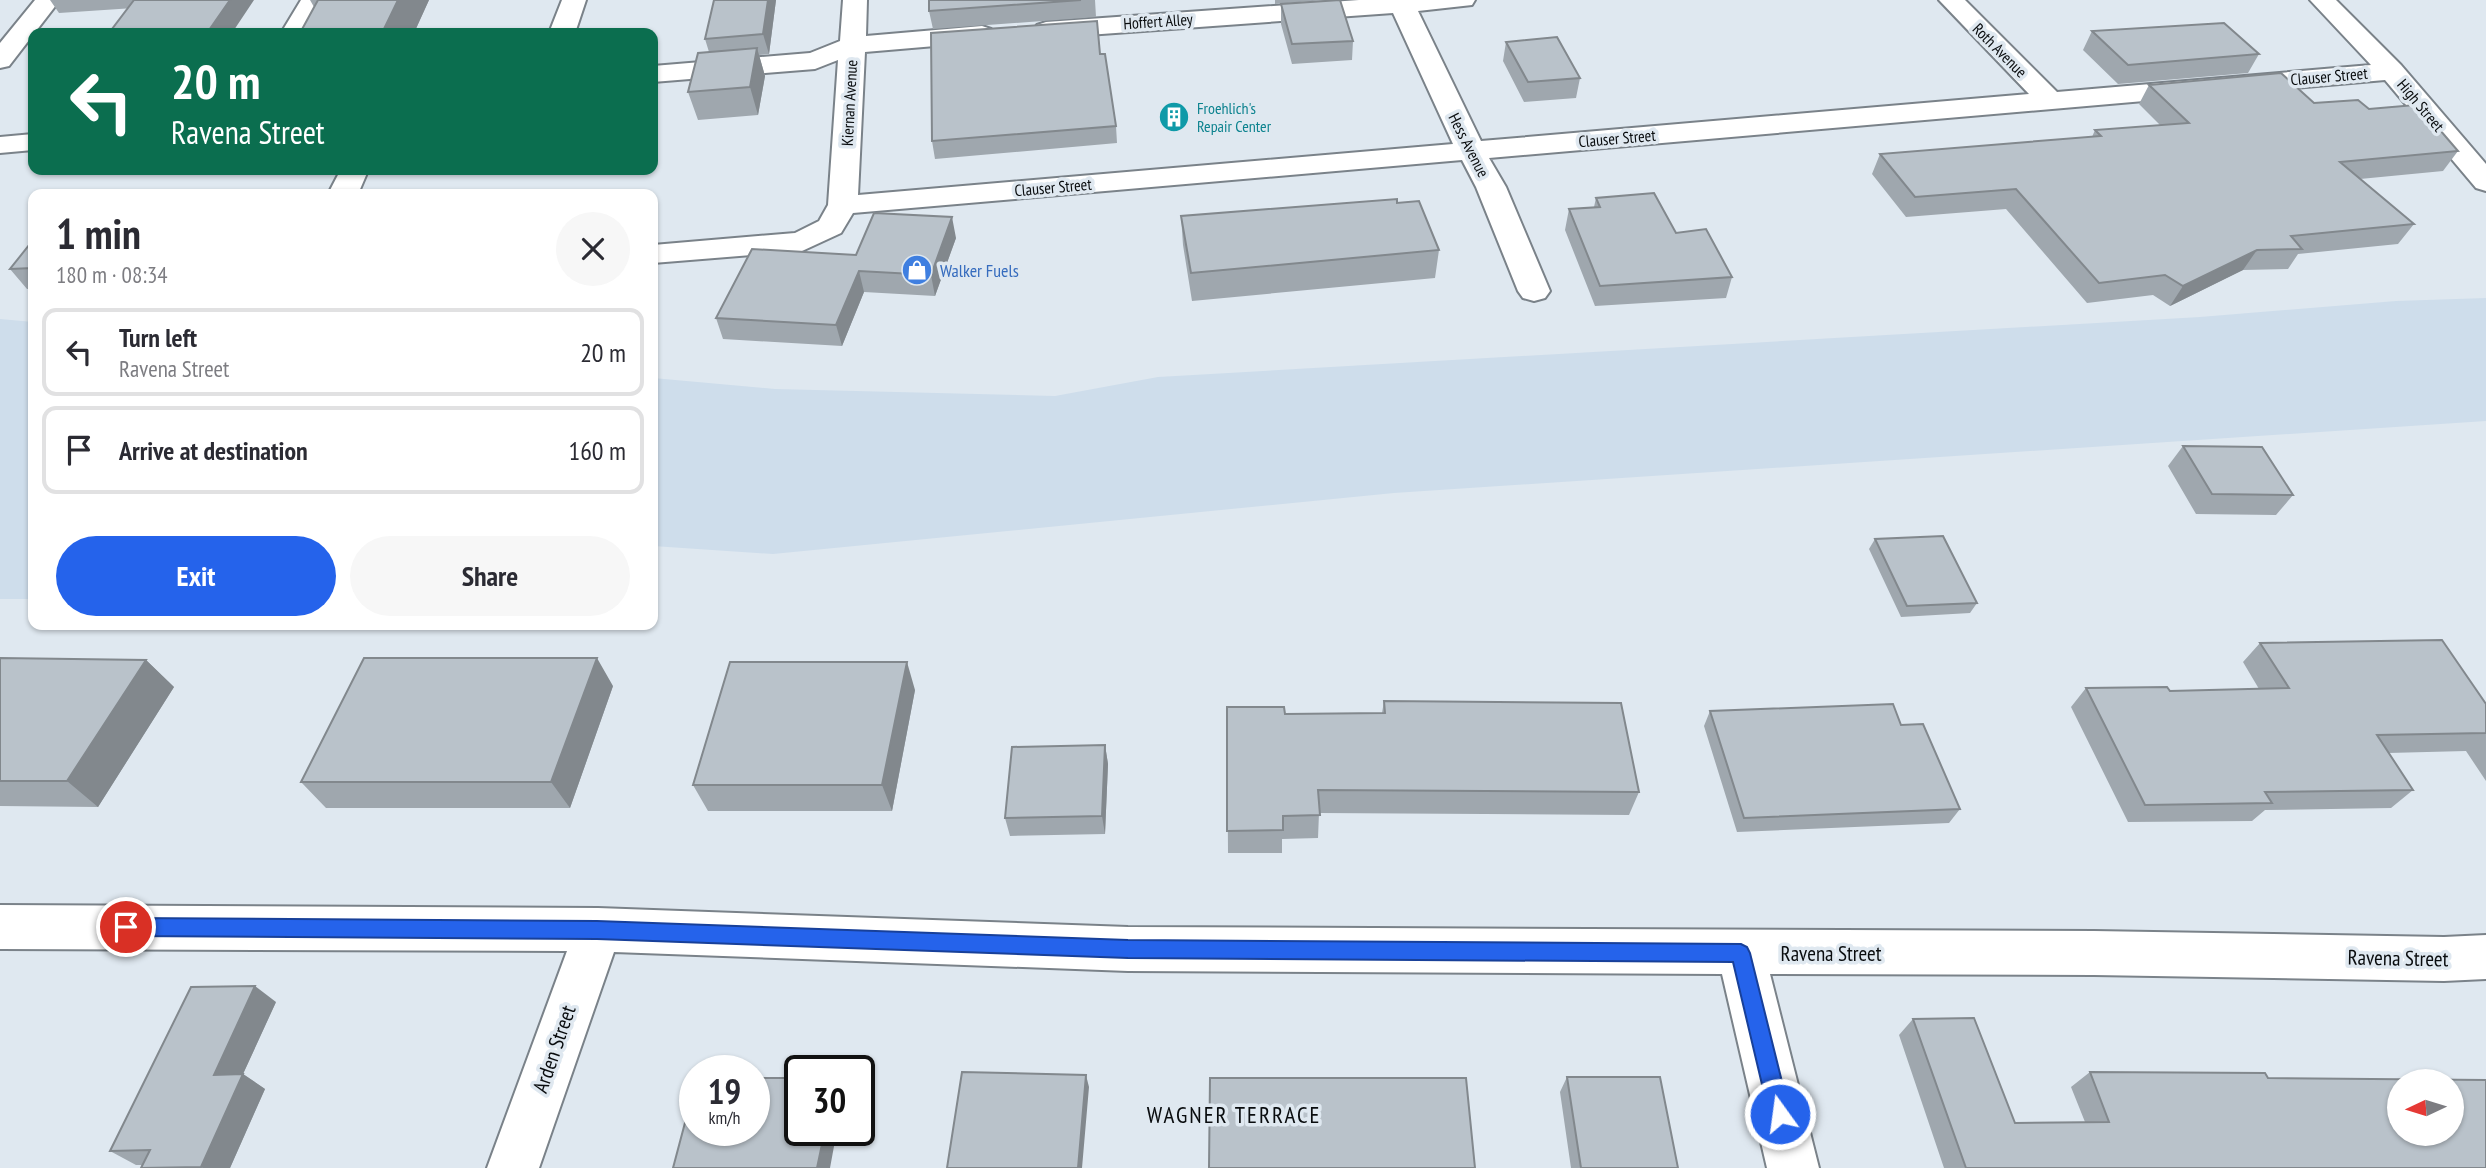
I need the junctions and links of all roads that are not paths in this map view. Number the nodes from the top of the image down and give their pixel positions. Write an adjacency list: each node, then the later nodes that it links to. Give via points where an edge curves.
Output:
1 (48, 0): 13 (street)
2 (313, 0): 10 (street)
3 (574, 0): 11 (street)
4 (855, 0): 12 (street, Kiernan Avenue)
5 (1464, 0): 8 (street, Hoffert Alley)
6 (1951, 0): 16 (street, Roth Avenue)
7 (2322, 0): 14 (street, High Street)
8 (1401, 2): 9 (street, Hoffert Alley); 19 (street, Hess Avenue)
9 (1139, 11): 12 (street, Hoffert Alley, via 1012,32)
10 (297, 28)
11 (564, 28)
12 (852, 44): 15 (street, via 815,61); 21 (street, Kiernan Avenue)
13 (0, 60)
14 (2392, 71): 16 (street, Clauser Street); 20 (street, High Street)
15 (658, 74)
16 (2049, 99): 19 (street, Clauser Street)
17 (28, 142): 18 (street)
18 (0, 145)
19 (1471, 151): 21 (street, Clauser Street); 23 (street, Hess Avenue)
20 (2486, 182)
21 (843, 205): 22 (street, via 830,227 802,242)
22 (658, 254)
23 (1534, 291)
24 (0, 927): 25 (street, Ravena Street)
25 (597, 930): 26 (street, Ravena Street, via 1128,949); 28 (street, Arden Street)
26 (1741, 953): 27 (street, Ravena Street); 29 (street)
27 (2486, 957)
28 (513, 1168)
29 (1793, 1168)

